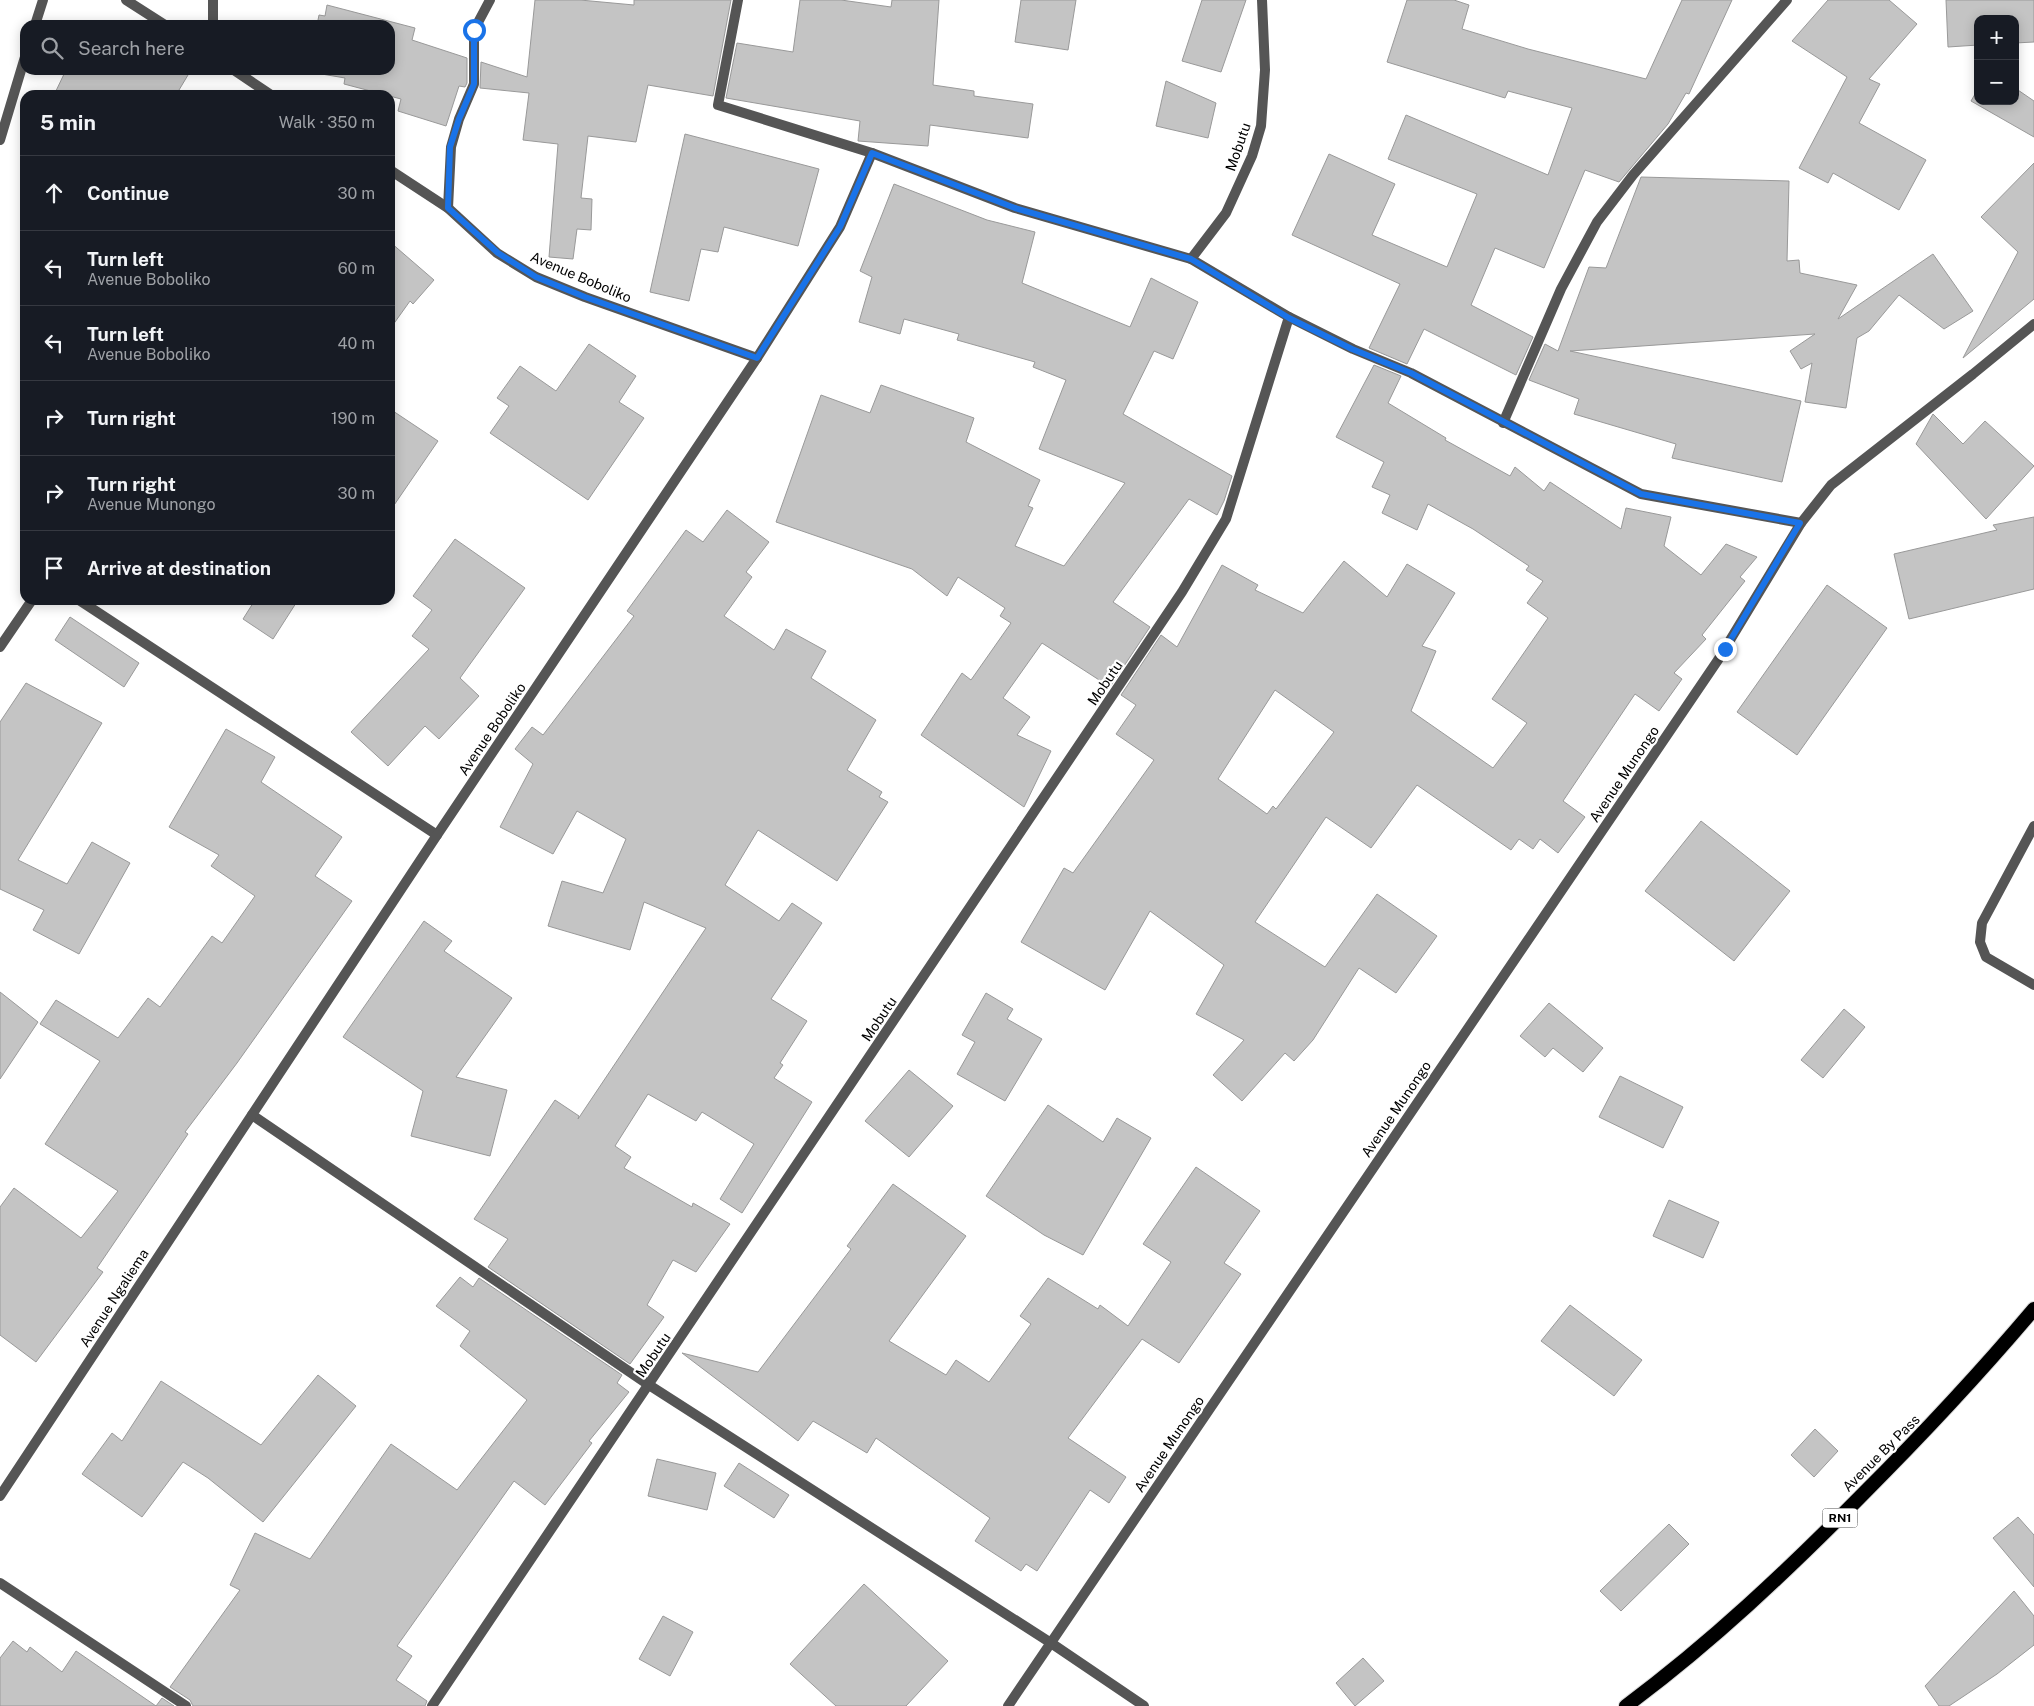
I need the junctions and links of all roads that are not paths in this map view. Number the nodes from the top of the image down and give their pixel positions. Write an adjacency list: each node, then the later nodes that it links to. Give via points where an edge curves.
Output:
1 (43, 0): 8 (street)
2 (126, 0): 9 (street)
3 (213, 0): 10 (street)
4 (490, 0): 17 (street, via 474,30 474,84 450,147)
5 (738, 0): 15 (street, via 718,105)
6 (1262, 0): 18 (street, Mobutu, via 1265,70 1261,126 1252,156 1226,213)
7 (1787, 0): 22 (street, via 1633,175 1597,222 1561,289)
8 (37, 20)
9 (157, 20)
10 (212, 20)
11 (20, 74): 14 (street)
12 (241, 75): 13 (street)
13 (264, 90)
14 (0, 140)
15 (872, 153): 18 (street, via 1015,208); 21 (street, Avenue Boboliko, via 840,227)
16 (395, 173): 17 (street, Avenue Boboliko)
17 (448, 208): 21 (street, Avenue Boboliko, via 498,253 536,277)
18 (1191, 259): 19 (street)
19 (1289, 318): 22 (street, via 1411,373); 32 (street, Mobutu, via 1226,519 1182,592)
20 (2034, 324): 23 (street, Avenue Munongo, via 1831,485)
21 (757, 358): 28 (street, Avenue Boboliko)
22 (1504, 423): 23 (street, via 1641,494)
23 (1800, 523): 35 (street, Avenue Munongo, via 1722,654)
24 (29, 605): 26 (street)
25 (87, 605): 28 (street)
26 (0, 647)
27 (2034, 826): 29 (street, via 1982,923 1980,942 1986,957)
28 (437, 835): 30 (street, Avenue Boboliko)
29 (2034, 985)
30 (252, 1116): 32 (street); 33 (street, Avenue Ngaliema)
31 (2034, 1311): 40 (highway, Avenue By Pass / RN1, via 1953,1403 1808,1549 1753,1601)
32 (649, 1385): 35 (street); 37 (street, Mobutu)
33 (0, 1496)
34 (0, 1583): 36 (street)
35 (1051, 1643): 38 (street, Avenue Munongo); 39 (street)
36 (186, 1706)
37 (432, 1706)
38 (1008, 1706)
39 (1144, 1706)
40 (1626, 1706)

